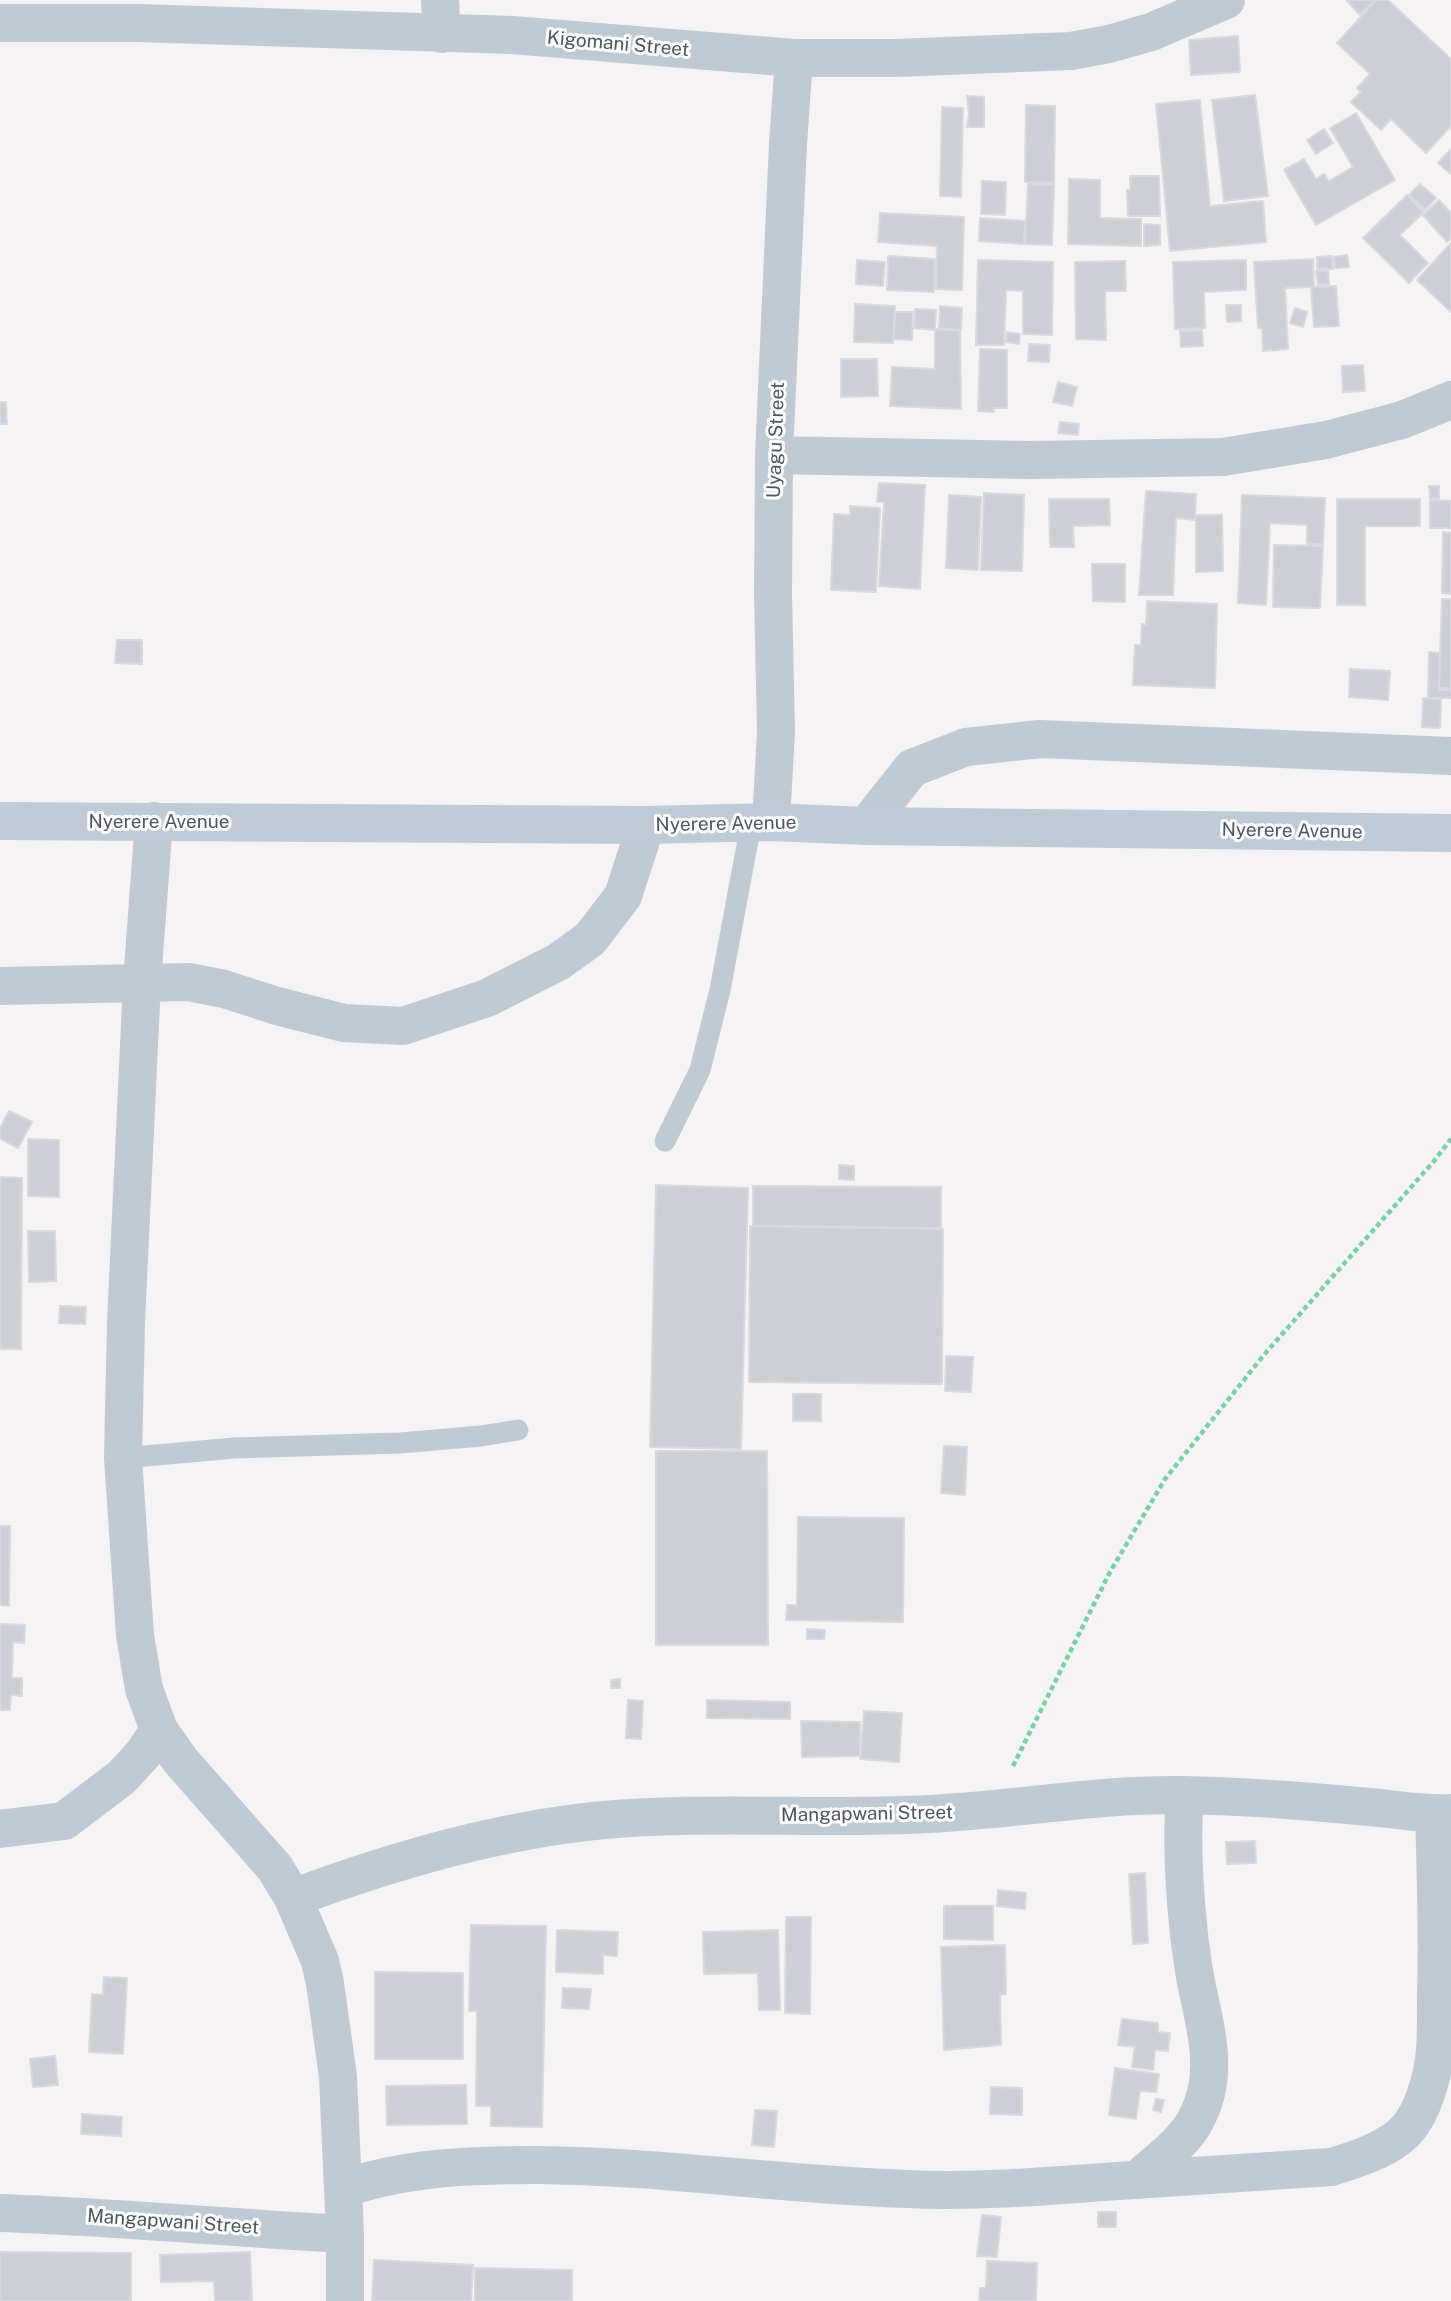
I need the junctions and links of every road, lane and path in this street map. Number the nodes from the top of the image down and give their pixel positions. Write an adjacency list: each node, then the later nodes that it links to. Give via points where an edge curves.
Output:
1 (1226, 0): 4 (street, Kigomani Street, via 1151,32 1071,51)
2 (441, 17): 3 (street, Kigomani Street); 4 (street, Kigomani Street, via 512,34)
3 (0, 23)
4 (794, 58): 6 (street, Uyagu Street)
5 (1451, 400): 6 (street, via 1402,420 1326,440 1223,457 1030,460)
6 (774, 455): 10 (street, Uyagu Street, via 776,732)
7 (1451, 756): 12 (street, via 1040,739 966,747 912,768)
8 (0, 821): 9 (street, Nyerere Avenue)
9 (154, 821): 11 (street, Nyerere Avenue); 14 (street)
10 (761, 823): 11 (street, Nyerere Avenue); 12 (street, Nyerere Avenue); 17 (lane, via 699,1070)
11 (646, 825): 14 (street, via 623,897 590,939 558,962 487,998 403,1026 344,1023 189,982)
12 (866, 826): 13 (street, Nyerere Avenue)
13 (1451, 833)
14 (142, 982): 15 (street); 19 (street)
15 (0, 986)
16 (1451, 1139): 22 (path, via 1263,1356 1165,1479 1110,1572)
17 (665, 1141)
18 (518, 1430): 19 (lane, via 400,1443 259,1447)
19 (123, 1458): 20 (street, via 135,1635 144,1689)
20 (159, 1730): 24 (street, via 122,1777 64,1821); 25 (street, via 275,1868)
21 (1185, 1795): 22 (street, Mangapwani Street, via 1095,1797); 23 (street, Mangapwani Street); 26 (street, via 1185,1892 1210,2076 1193,2124)
22 (989, 1810): 25 (street, Mangapwani Street, via 595,1821 464,1845 363,1872)
23 (1442, 1814): 26 (street, via 1435,2052 1424,2099 1400,2137 1331,2167)
24 (0, 1829)
25 (293, 1898): 27 (street, via 325,1983 338,2077)
26 (1137, 2180): 27 (street, via 908,2190 600,2165 470,2165 370,2179)
27 (343, 2189): 29 (street)
28 (0, 2213): 29 (street, Mangapwani Street)
29 (345, 2234): 30 (street)
30 (345, 2301)

